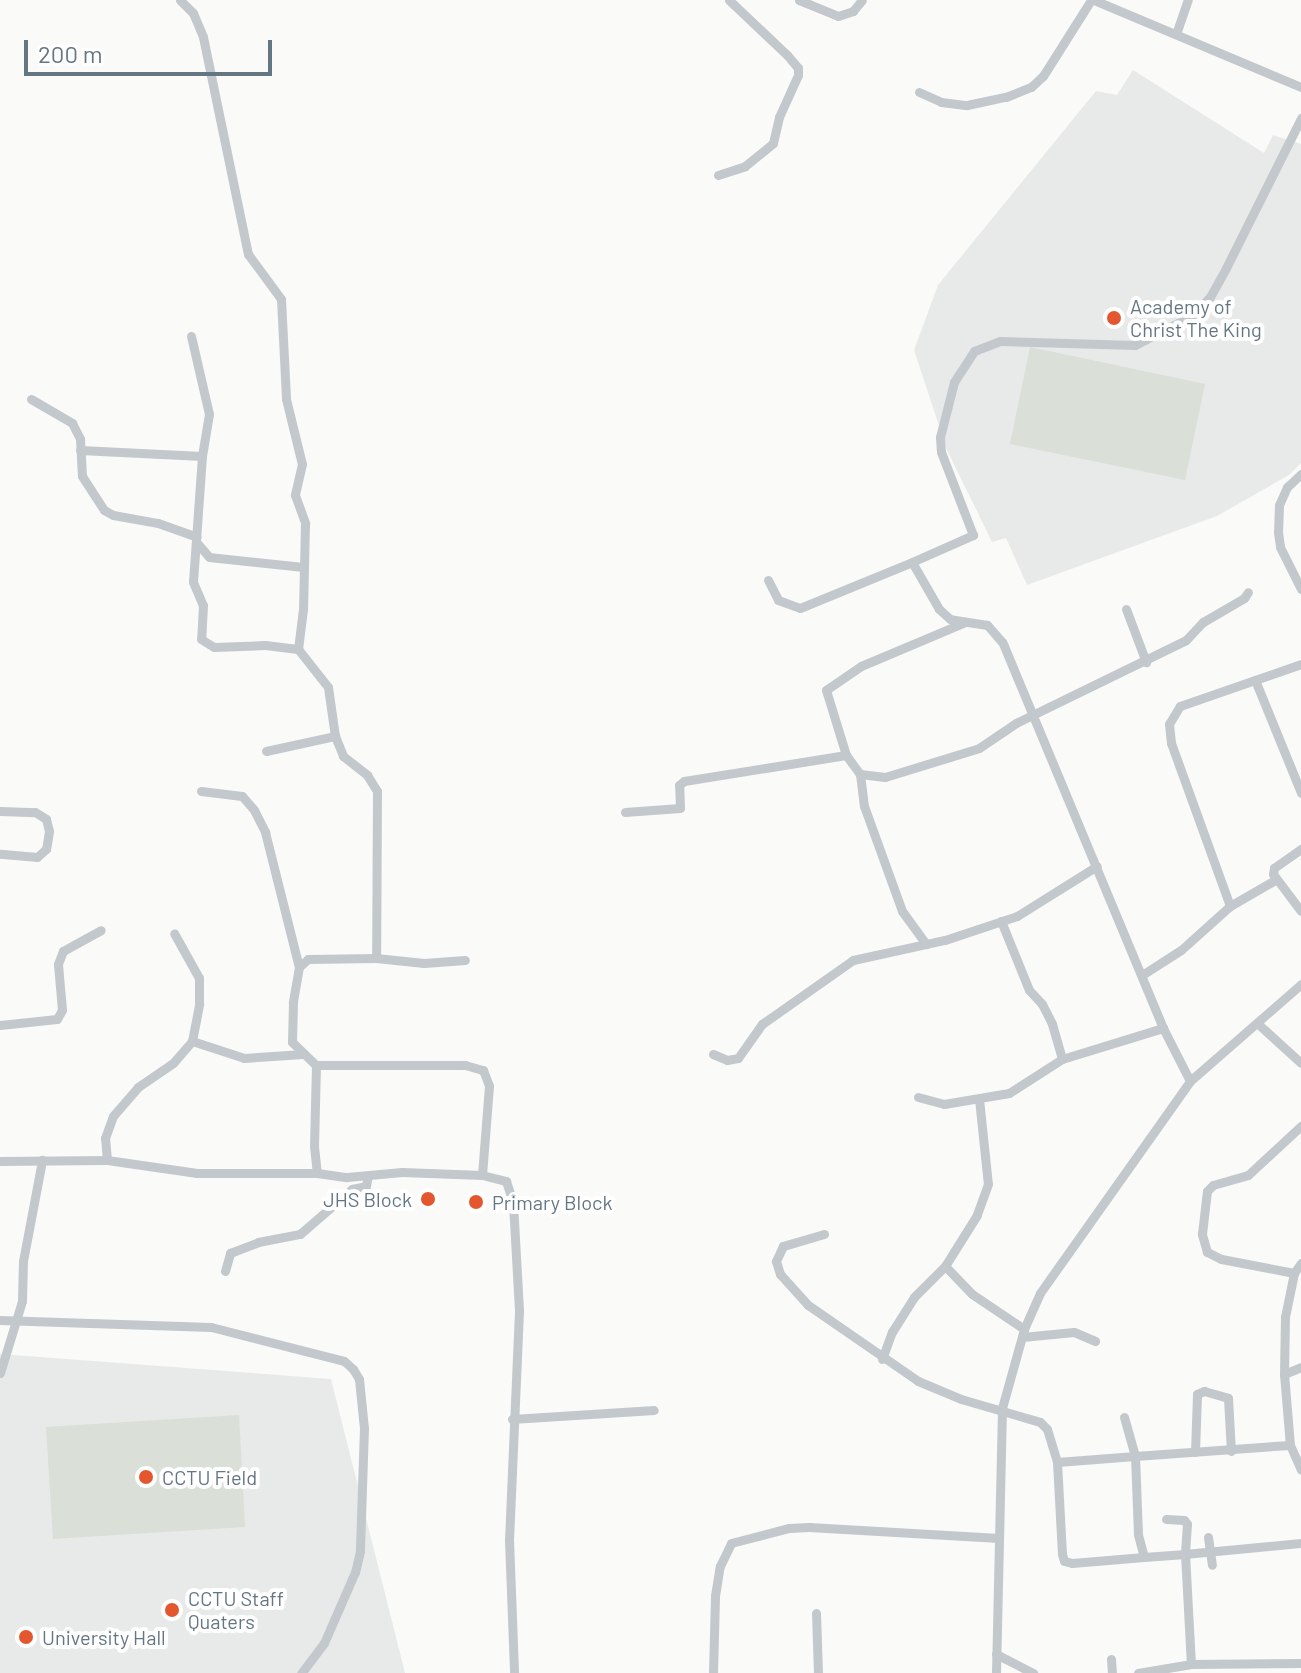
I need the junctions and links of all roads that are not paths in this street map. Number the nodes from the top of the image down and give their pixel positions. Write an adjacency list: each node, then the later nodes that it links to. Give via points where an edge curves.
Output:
1 (180, 0): 19 (street, via 193,13 203,37 248,254 281,299 286,399 302,464 295,495 305,523)
2 (729, 0): 11 (street, via 787,55 798,75 773,143 745,166)
3 (799, 0): 4 (street, via 838,16 853,11)
4 (862, 0)
5 (1093, 0): 7 (street); 9 (street, via 1031,87 967,105)
6 (1188, 0): 7 (street)
7 (1176, 34): 8 (street)
8 (1301, 87)
9 (919, 92)
10 (1301, 118): 18 (street, via 1226,268 1193,315 1135,345 1000,341 974,351 954,382 940,437 973,535)
11 (718, 175)
12 (191, 336): 15 (street, via 209,414)
13 (31, 399): 14 (street, via 72,423)
14 (80, 450): 15 (street); 17 (street, via 82,476 104,510 158,523)
15 (202, 456): 17 (street)
16 (1301, 474): 21 (street, via 1279,505 1278,532)
17 (197, 540): 19 (street, via 209,557); 25 (street, via 193,582 203,605 203,643)
18 (912, 562): 20 (street, via 800,608 778,600); 24 (street, via 939,609)
19 (303, 567): 25 (street)
20 (768, 580)
21 (1301, 589)
22 (1248, 592): 26 (street, via 1203,622 1193,635)
23 (1126, 609): 26 (street)
24 (963, 623): 29 (street, via 994,629); 32 (street, via 861,666 826,690)
25 (298, 649): 30 (street, via 328,687)
26 (1146, 662): 29 (street)
27 (1301, 664): 28 (street)
28 (1255, 680): 35 (street); 42 (street, via 1180,706 1169,724 1171,743)
29 (1035, 716): 33 (street, via 966,752 885,777); 40 (street)
30 (335, 736): 31 (street); 48 (street, via 347,761 367,775 377,791)
31 (266, 751)
32 (846, 755): 33 (street); 37 (street, via 684,781 679,785 680,808)
33 (860, 774): 47 (street, via 864,806 902,911)
34 (201, 791): 50 (street, via 242,796 254,810 265,832)
35 (1301, 793)
36 (0, 811): 39 (street, via 35,812 46,819 49,831 46,849 37,857)
37 (625, 812)
38 (1301, 849): 41 (street, via 1274,868)
39 (0, 854)
40 (1097, 866): 44 (street); 51 (street)
41 (1275, 880): 42 (street); 43 (street)
42 (1230, 906): 51 (street, via 1181,950)
43 (1301, 911)
44 (1001, 921): 47 (street); 59 (street, via 1029,990 1052,1024)
45 (101, 930): 54 (street, via 63,951 58,964 62,1010 57,1019)
46 (174, 933): 56 (street, via 199,978)
47 (926, 944): 58 (street, via 853,960 762,1024 738,1058)
48 (376, 958): 49 (street); 50 (street, via 308,959)
49 (465, 960)
50 (299, 967): 57 (street, via 291,1034)
51 (1142, 975): 55 (street)
52 (1301, 984): 53 (street)
53 (1257, 1023): 60 (street); 62 (street)
54 (0, 1025)
55 (1163, 1028): 59 (street); 62 (street)
56 (192, 1041): 57 (street, via 244,1058); 67 (street, via 113,1116 105,1138)
57 (303, 1054): 61 (street)
58 (713, 1054)
59 (1062, 1059): 64 (street, via 1009,1093)
60 (1301, 1063)
61 (316, 1065): 69 (street); 71 (street, via 465,1065 483,1070 489,1086)
62 (1190, 1081): 79 (street, via 1040,1293)
63 (918, 1097): 64 (street, via 944,1104)
64 (979, 1099): 74 (street, via 988,1184 977,1215)
65 (1301, 1126): 76 (street, via 1248,1175 1207,1191 1202,1234 1207,1252 1221,1259)
66 (42, 1160): 67 (street); 68 (street); 78 (street)
67 (107, 1160): 69 (street, via 197,1173)
68 (0, 1161)
69 (317, 1173): 70 (street)
70 (368, 1175): 71 (street); 75 (street, via 366,1186 352,1189 300,1234 230,1253)
71 (482, 1175): 88 (street, via 506,1181 513,1203 519,1311)
72 (824, 1234): 81 (street, via 783,1246 776,1261 780,1274 808,1305)
73 (1301, 1263): 76 (street)
74 (945, 1266): 79 (street); 81 (street, via 914,1297)
75 (225, 1271)
76 (1294, 1273): 84 (street, via 1285,1317)
77 (0, 1320): 78 (street)
78 (17, 1320): 83 (street); 109 (street, via 211,1327 344,1361 353,1369 363,1403 360,1551 324,1643)
79 (1023, 1333): 80 (street, via 1074,1332); 85 (street)
80 (1095, 1341)
81 (882, 1359): 85 (street, via 961,1399)
82 (1301, 1367): 84 (street)
83 (0, 1373)
84 (1284, 1374): 89 (street)
85 (1002, 1408): 93 (street, via 1040,1422); 97 (street)
86 (654, 1410): 88 (street)
87 (1124, 1417): 92 (street)
88 (512, 1419): 110 (street)
89 (1290, 1445): 90 (street); 94 (street)
90 (1231, 1451): 91 (street); 91 (street, via 1228,1398 1204,1391 1197,1394)
91 (1195, 1452): 92 (street)
92 (1135, 1456): 93 (street); 101 (street)
93 (1057, 1462): 101 (street, via 1064,1561)
94 (1301, 1470)
95 (1166, 1519): 100 (street, via 1187,1524)
96 (1208, 1537): 99 (street)
97 (999, 1538): 104 (street); 111 (street, via 809,1527 731,1543 715,1596)
98 (1301, 1543): 99 (street)
99 (1210, 1552): 100 (street); 102 (street)
100 (1185, 1554): 101 (street); 107 (street)
101 (1144, 1557)
102 (1212, 1565)
103 (816, 1613): 112 (street)
104 (996, 1654): 113 (street); 114 (street)
105 (1111, 1659): 115 (street)
106 (1301, 1663): 107 (street)
107 (1191, 1664): 108 (street)
108 (1157, 1671): 116 (street)
109 (301, 1673)
110 (514, 1673)
111 (713, 1673)
112 (818, 1673)
113 (996, 1673)
114 (1033, 1673)
115 (1112, 1673)
116 (1138, 1673)

